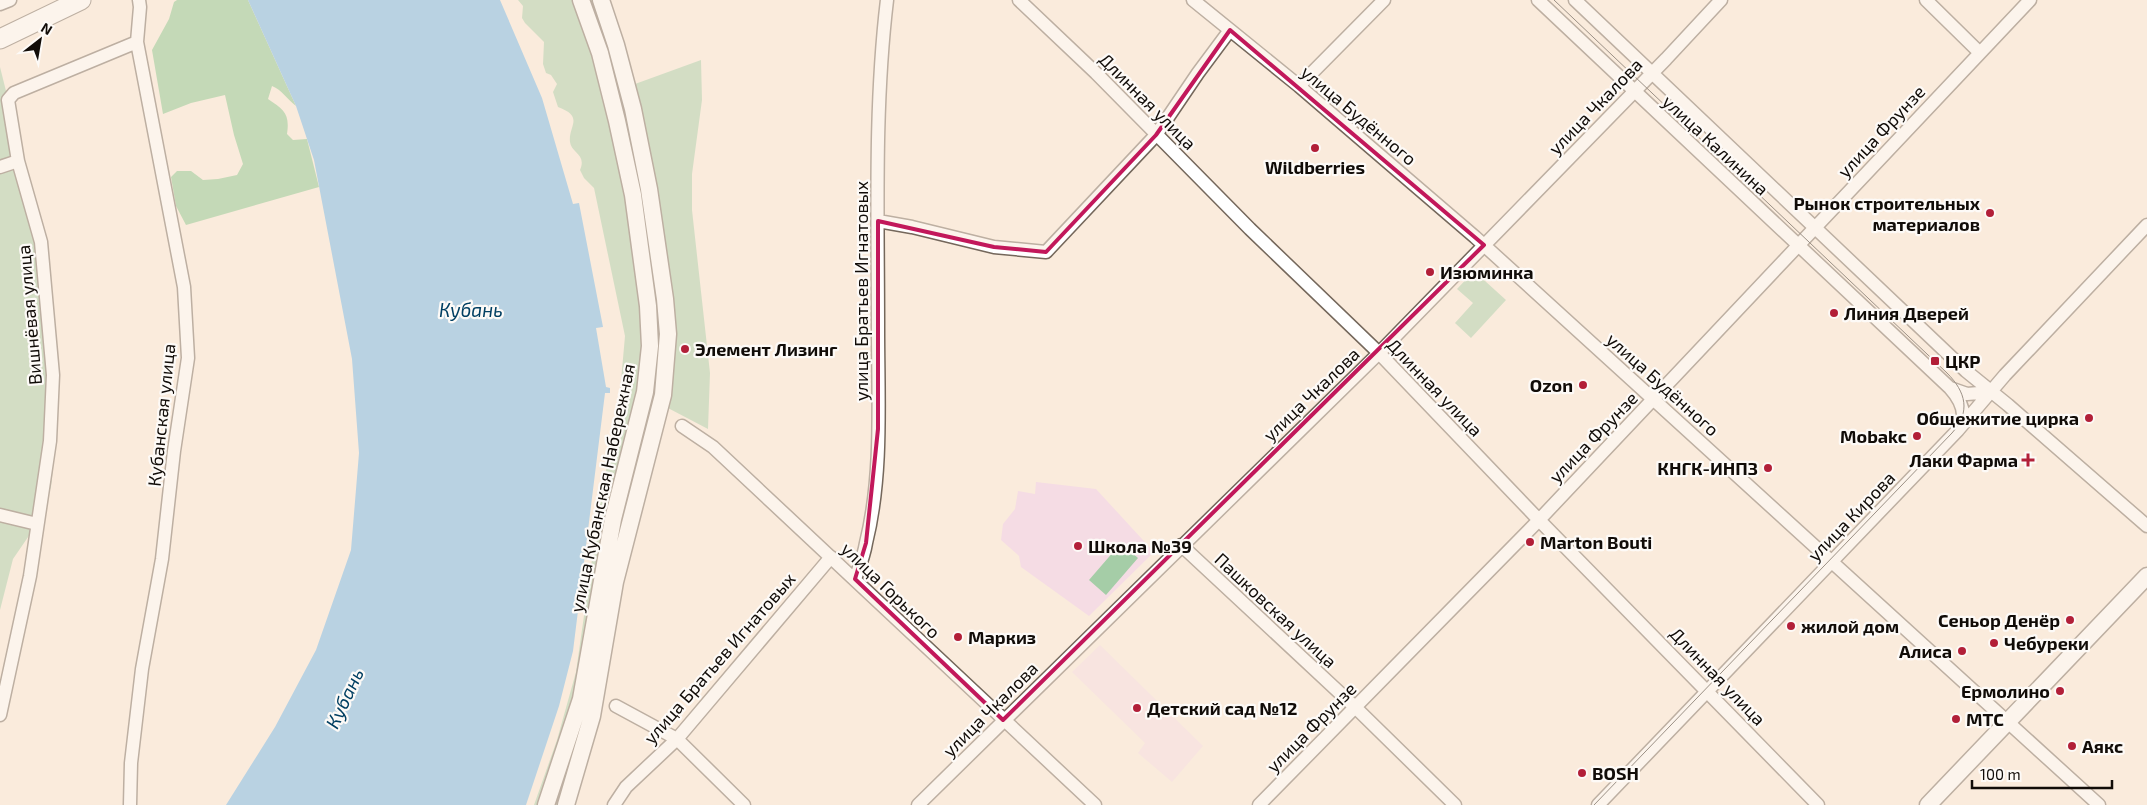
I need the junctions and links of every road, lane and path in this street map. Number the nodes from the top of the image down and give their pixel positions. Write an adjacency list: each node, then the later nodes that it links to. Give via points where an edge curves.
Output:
1 (10, 0): 15 (street)
2 (139, 0): 18 (street, Кубанская улица)
3 (581, 0): 56 (main road, улица Кубанская Набережная, via 618,121 633,195 650,346 645,392 613,519 581,699)
4 (601, 0): 57 (main road, улица Кубанская Набережная, via 633,109 649,189 666,299 668,334 662,402 615,582 592,716)
5 (887, 0): 27 (street, улица Братьев Игнатовых, via 881,51)
6 (1019, 0): 24 (street, Длинная улица, via 1096,72)
7 (1193, 0): 16 (street, улица Будённого)
8 (1384, 0): 22 (street)
9 (1538, 0): 23 (street, улица Калинина)
10 (1575, 0): 21 (street, улица Калинина)
11 (1720, 0): 21 (street, улица Чкалова)
12 (1926, 0): 20 (street)
13 (2030, 0): 20 (street, улица Фрунзе)
14 (76, 2): 17 (highway); 19 (highway, via 52,26)
15 (0, 4)
16 (1230, 30): 22 (street, улица Будённого); 24 (street)
17 (0, 38)
18 (137, 42): 25 (street, Вишнёвая улица, via 14,93 8,100 8,109); 55 (street, Кубанская улица, via 184,287 188,358 162,559 142,669 131,763)
19 (0, 52)
20 (1979, 52): 29 (street, улица Фрунзе)
21 (1651, 74): 23 (street, улица Чкалова); 29 (street, улица Калинина)
22 (1299, 86): 30 (street, улица Будённого)
23 (1634, 91): 30 (street, улица Чкалова); 31 (street, улица Калинина)
24 (1156, 135): 27 (street, via 1046,252 994,247); 32 (street, Длинная улица)
25 (18, 161): 26 (street); 40 (street, Вишнёвая улица, via 41,242 53,375 50,441)
26 (0, 167)
27 (878, 221): 47 (street, улица Братьев Игнатовых, via 878,429 874,494 866,543)
28 (2147, 225): 34 (street, улица Кирова)
29 (1815, 228): 31 (street, улица Фрунзе); 34 (street, улица Калинина)
30 (1484, 245): 32 (street, улица Чкалова); 35 (street, улица Будённого)
31 (1798, 246): 33 (street, улица Калинина); 35 (street, улица Фрунзе)
32 (1379, 353): 39 (street, Длинная улица); 42 (street, улица Чкалова)
33 (1950, 388): 34 (street, via 1967,394); 37 (street, via 1960,401 1964,415)
34 (1991, 392): 37 (street, улица Кирова); 41 (street, улица Калинина)
35 (1654, 399): 39 (street, улица Фрунзе); 44 (street, улица Будённого)
36 (682, 426): 43 (street, улица Горького, via 713,447)
37 (1958, 430): 44 (street, улица Кирова)
38 (0, 515): 40 (street)
39 (1539, 520): 48 (street, Длинная улица); 50 (street, улица Фрунзе)
40 (37, 522): 51 (street, Вишнёвая улица, via 30,576)
41 (2147, 526)
42 (1181, 545): 50 (street, Пашковская улица); 52 (street, улица Чкалова)
43 (831, 557): 47 (street, улица Горького); 54 (street, улица Братьев Игнатовых)
44 (1832, 561): 48 (street, улица Кирова); 53 (street, улица Будённого)
45 (2147, 565): 53 (street)
46 (2147, 576): 53 (main road)
47 (855, 579): 52 (street, улица Горького)
48 (1708, 690): 64 (street, улица Кирова); 65 (street, Длинная улица)
49 (616, 706): 54 (street)
50 (1356, 708): 62 (street, улица Фрунзе); 63 (street, Пашковская улица)
51 (0, 715)
52 (1003, 720): 60 (street, улица Чкалова); 61 (street, улица Горького)
53 (2006, 720): 66 (street); 67 (main road); 68 (street, улица Будённого)
54 (677, 738): 58 (street, улица Братьев Игнатовых, via 635,776); 59 (street)
55 (130, 805)
56 (546, 805)
57 (566, 805)
58 (614, 805)
59 (744, 805)
60 (918, 805)
61 (1095, 805)
62 (1259, 805)
63 (1455, 805)
64 (1598, 805)
65 (1818, 805)
66 (1918, 805)
67 (1928, 805)
68 (2099, 805)

